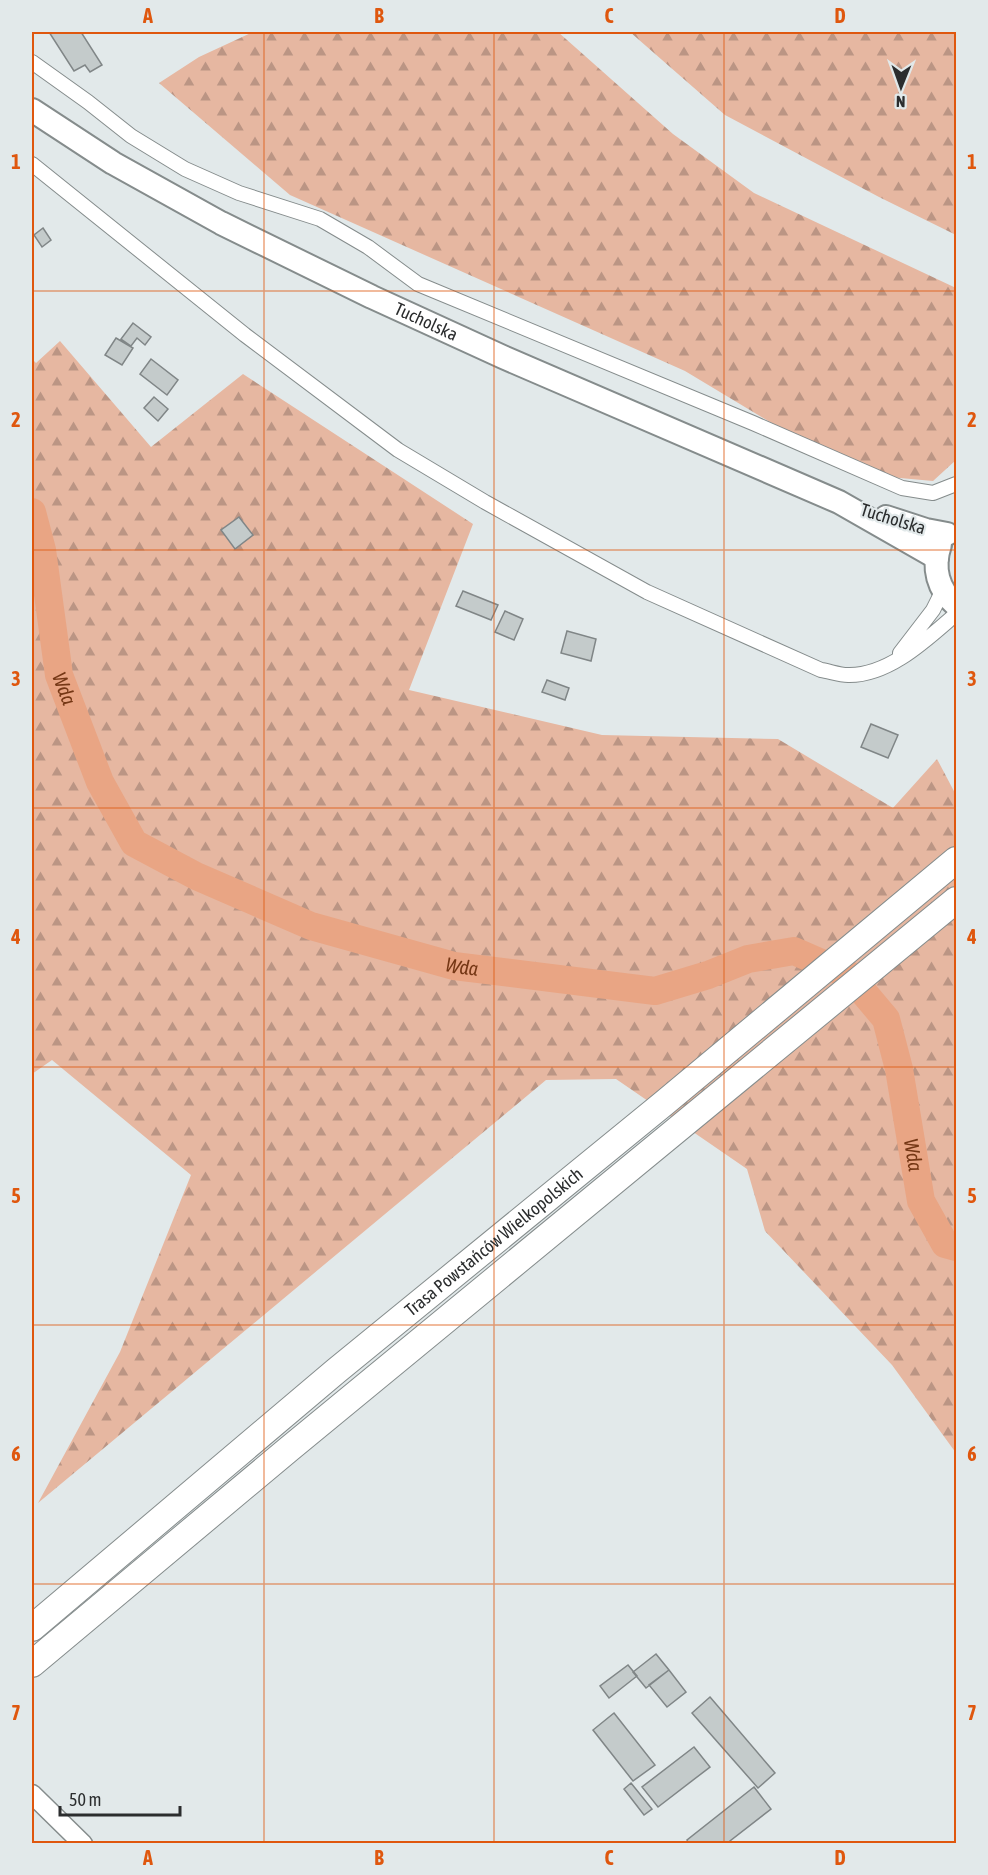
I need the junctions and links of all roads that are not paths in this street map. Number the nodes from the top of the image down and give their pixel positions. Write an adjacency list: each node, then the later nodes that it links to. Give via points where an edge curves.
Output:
1 (32, 62): 4 (street, via 185,170 239,193 320,219 368,246 418,284 902,488 933,493)
2 (32, 110): 5 (main road, Tucholska, via 103,157 206,215 362,292)
3 (32, 164): 10 (street, via 246,335 399,450 485,502 647,592 821,670 848,675 874,672)
4 (957, 484)
5 (839, 502): 6 (main road, Tucholska, via 926,530); 7 (main road, Tucholska)
6 (952, 530): 7 (main road, via 940,545)
7 (937, 558): 8 (main road, via 937,573)
8 (950, 597): 10 (street, via 933,610)
9 (957, 614): 10 (street)
10 (891, 664)
11 (957, 860): 13 (highway, Trasa Powstańców Wielkopolskich, via 336,1371)
12 (957, 900): 14 (highway, Trasa Powstańców Wielkopolskich)
13 (32, 1628)
14 (32, 1664)
15 (32, 1794): 16 (street)
16 (83, 1844)

